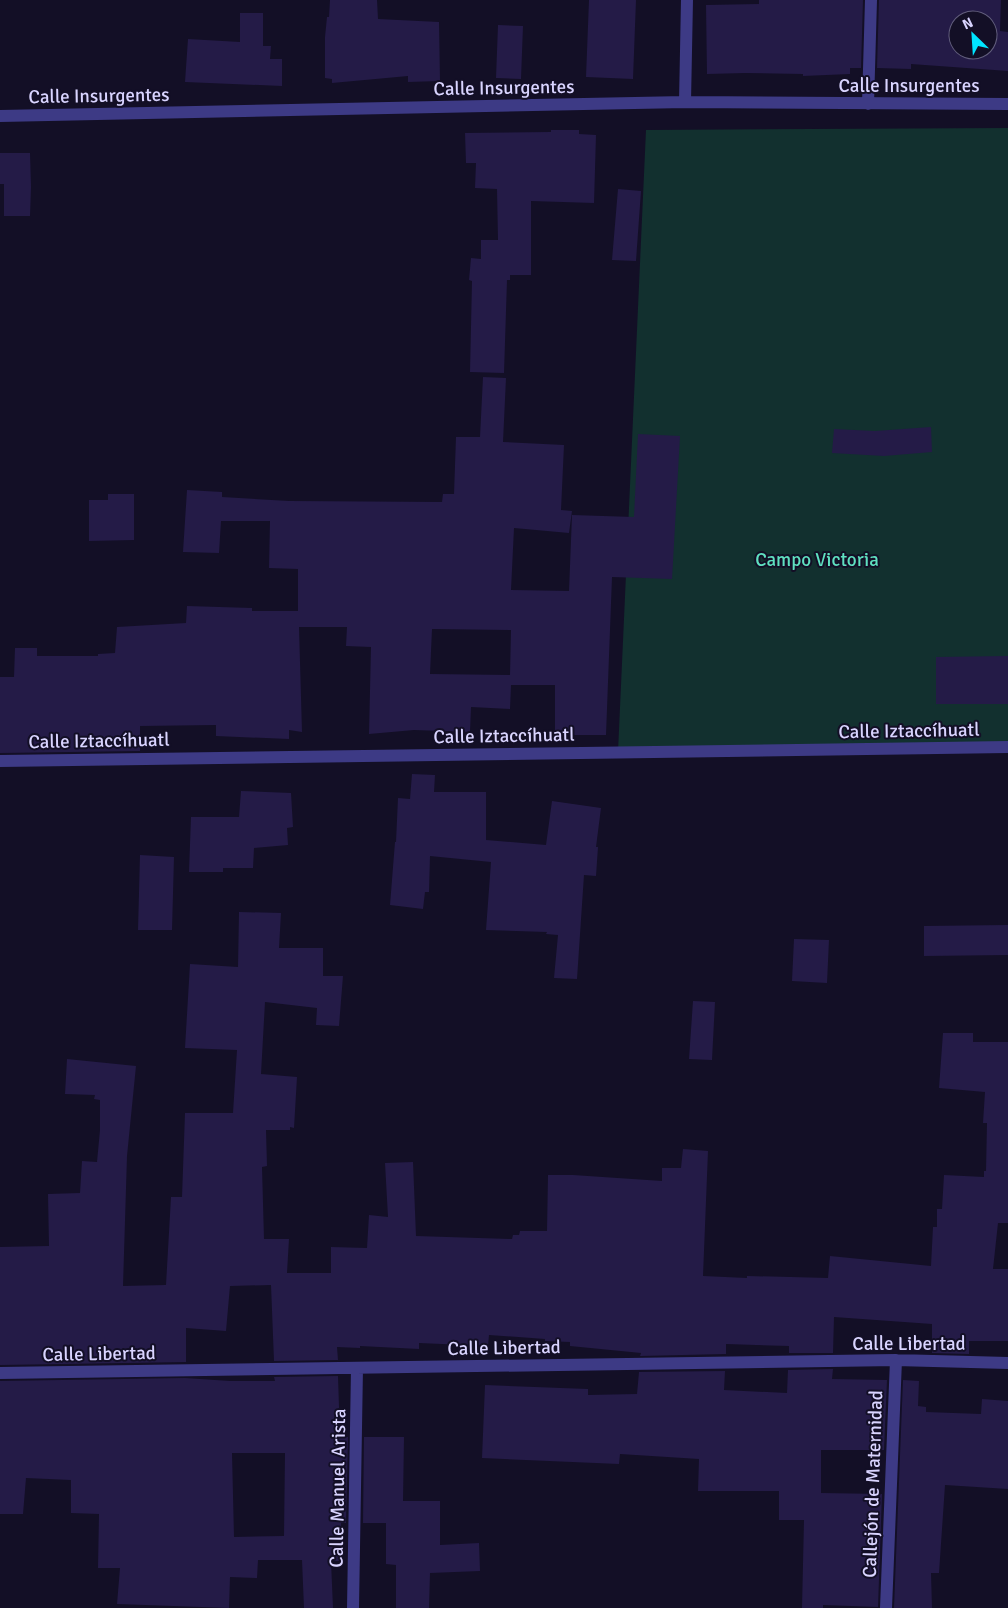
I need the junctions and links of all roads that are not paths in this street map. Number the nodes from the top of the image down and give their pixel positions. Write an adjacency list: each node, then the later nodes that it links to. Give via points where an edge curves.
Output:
1 (687, 0): 3 (street)
2 (871, 0): 4 (street)
3 (685, 102): 4 (street, Calle Insurgentes); 6 (street, Calle Insurgentes)
4 (868, 104): 5 (street, Calle Insurgentes)
5 (1008, 104)
6 (0, 116)
7 (1008, 747): 8 (street, Calle Iztaccíhuatl)
8 (0, 761)
9 (896, 1360): 10 (street, Calle Libertad); 11 (street, Calle Libertad); 14 (street, Callejón de Maternidad)
10 (1008, 1363)
11 (357, 1368): 12 (street, Calle Libertad); 13 (street, Calle Manuel Arista)
12 (0, 1373)
13 (354, 1608)
14 (886, 1608)

